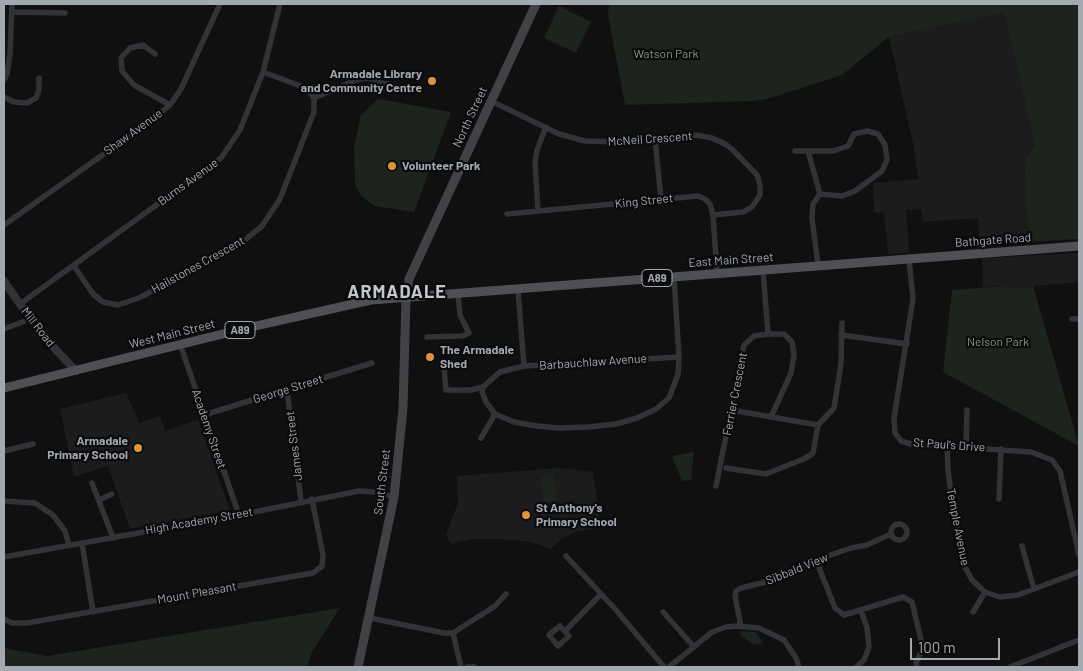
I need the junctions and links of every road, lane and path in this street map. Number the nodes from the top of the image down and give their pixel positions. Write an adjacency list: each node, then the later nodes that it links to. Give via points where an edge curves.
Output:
1 (12, 4): 5 (street)
2 (220, 4): 16 (street, Shaw Avenue)
3 (280, 4): 9 (street, Burns Avenue)
4 (536, 4): 15 (main road, North Street)
5 (12, 12): 6 (street); 7 (street)
6 (65, 13)
7 (7, 53): 11 (street)
8 (154, 54): 16 (street, via 143,45 130,48 121,58 122,71 134,85)
9 (263, 72): 14 (street, via 306,88); 30 (street, Burns Avenue, via 240,130 221,158)
10 (39, 78): 13 (street, via 36,98 14,102)
11 (4, 80)
12 (389, 84): 14 (street, via 368,78 356,80)
13 (4, 97)
14 (314, 98): 30 (street, Hailstones Crescent, via 314,112 280,198 262,226 240,244 139,298 118,305 103,302 93,294)
15 (491, 101): 17 (street, McNeil Crescent); 37 (main road, North Street, via 409,279)
16 (170, 105): 26 (street, Shaw Avenue)
17 (546, 127): 18 (street, McNeil Crescent, via 571,138 596,142); 23 (street, via 535,162)
18 (655, 139): 22 (street); 25 (street, McNeil Crescent, via 696,135 712,138 732,149 757,175 760,195 752,207 743,212)
19 (795, 151): 20 (street)
20 (808, 151): 21 (street); 21 (street, via 833,151 848,146 854,134 867,131 878,134 886,145 887,160 882,171 855,191 842,196)
21 (820, 194): 29 (street, via 813,204 812,218)
22 (661, 199): 23 (street, King Street); 25 (street, King Street, via 698,196 710,204)
23 (538, 211): 24 (street, King Street)
24 (507, 214)
25 (713, 215): 32 (street)
26 (4, 225)
27 (1079, 246): 28 (main road, Bathgate Road / A89)
28 (909, 259): 29 (main road, East Main Street / A89); 48 (street, St Paul's Drive, via 913,299)
29 (818, 265): 31 (main road, East Main Street / A89)
30 (74, 266): 38 (street, Burns Avenue)
31 (763, 270): 32 (main road, East Main Street / A89); 44 (street)
32 (717, 273): 33 (main road, East Main Street / A89)
33 (674, 277): 35 (main road, East Main Street / A89); 49 (street)
34 (4, 281): 38 (street, Mill Road)
35 (518, 290): 36 (main road, East Main Street / A89); 51 (street, Barbauchlaw Avenue)
36 (458, 294): 37 (main road, East Main Street / A89); 46 (street, via 460,315 469,333)
37 (406, 298): 47 (main road, West Main Street / A89, via 371,300); 73 (main road, South Street, via 403,404)
38 (20, 304): 39 (street, Mill Road)
39 (30, 319): 43 (street); 53 (street, Mill Road)
40 (1072, 319): 41 (street)
41 (1079, 320)
42 (842, 324): 45 (street)
43 (4, 329)
44 (768, 334): 57 (street, Ferrier Crescent, via 754,336 744,345); 61 (street, via 784,334 792,342 794,355 791,373)
45 (841, 335): 48 (street); 62 (street, via 841,364 834,408)
46 (427, 337)
47 (180, 344): 53 (main road, West Main Street / A89); 60 (street, Academy Street)
48 (907, 344): 65 (street, St Paul's Drive, via 894,433 911,444)
49 (679, 357): 51 (street, Barbauchlaw Avenue); 59 (street, via 678,374 669,398 637,418 589,427 537,426)
50 (372, 363): 56 (street, George Street)
51 (524, 366): 54 (street, via 500,372)
52 (444, 368): 54 (street, via 446,390)
53 (76, 371): 55 (main road, West Main Street / A89)
54 (483, 387): 59 (street, via 486,402)
55 (4, 388)
56 (287, 390): 60 (street, George Street); 78 (street, James Street)
57 (732, 410): 61 (street); 71 (street, Ferrier Crescent)
58 (967, 410): 66 (street)
59 (495, 414): 63 (street)
60 (204, 415): 79 (street, Academy Street)
61 (771, 417): 62 (street)
62 (818, 425): 69 (street, via 813,453 806,458 766,474)
63 (481, 438)
64 (34, 444): 68 (street)
65 (947, 446): 66 (street, St Paul's Drive); 93 (street, Temple Avenue, via 953,506 965,567 972,580)
66 (966, 447): 67 (street, St Paul's Drive)
67 (1001, 449): 75 (street); 81 (street, St Paul's Drive, via 1031,452 1052,460 1060,471)
68 (4, 451)
69 (726, 468)
70 (92, 483): 76 (street)
71 (716, 486)
72 (112, 494): 76 (street)
73 (394, 497): 74 (street, High Academy Street, via 361,491); 100 (main road, South Street)
74 (312, 499): 78 (street, High Academy Street); 97 (street, Mount Pleasant, via 323,555 322,566 313,573)
75 (999, 499)
76 (99, 500): 83 (street)
77 (4, 501): 85 (street, via 35,503 53,515 65,531)
78 (301, 502): 79 (street, High Academy Street)
79 (239, 515): 83 (street, High Academy Street)
80 (1079, 525): 81 (street)
81 (1072, 526): 87 (street, St Paul's Drive)
82 (891, 534): 90 (street, Sibbald View, via 867,545)
83 (113, 538): 84 (street, High Academy Street)
84 (82, 543): 85 (street, High Academy Street); 97 (street)
85 (69, 545): 89 (street, High Academy Street)
86 (1022, 546): 92 (street)
87 (1079, 555)
88 (566, 556): 95 (street)
89 (4, 557)
90 (816, 560): 96 (street, via 835,608 844,615); 102 (street, Sibbald View, via 770,581 736,591)
91 (1079, 572): 92 (street)
92 (1034, 589): 93 (street, via 1000,597)
93 (985, 592): 99 (street)
94 (506, 594): 104 (street, via 495,606)
95 (601, 594): 103 (street); 111 (street)
96 (861, 611): 114 (street, via 867,628 868,647 864,660); 115 (street, via 903,597 912,602 923,648)
97 (93, 612): 101 (street, Mount Pleasant, via 27,623 12,623)
98 (663, 612): 106 (street)
99 (973, 612)
100 (370, 618): 104 (street); 107 (main road, South Street)
101 (4, 619)
102 (741, 626): 106 (street, via 712,632); 113 (street, via 759,628 784,640)
103 (565, 631)
104 (453, 633): 108 (street)
105 (1079, 640): 116 (street)
106 (694, 647): 112 (street)
107 (358, 667)
108 (461, 667)
109 (467, 667): 110 (street)
110 (474, 667)
111 (664, 667)
112 (669, 667)
113 (799, 667)
114 (856, 667)
115 (916, 667)
116 (1010, 667)

